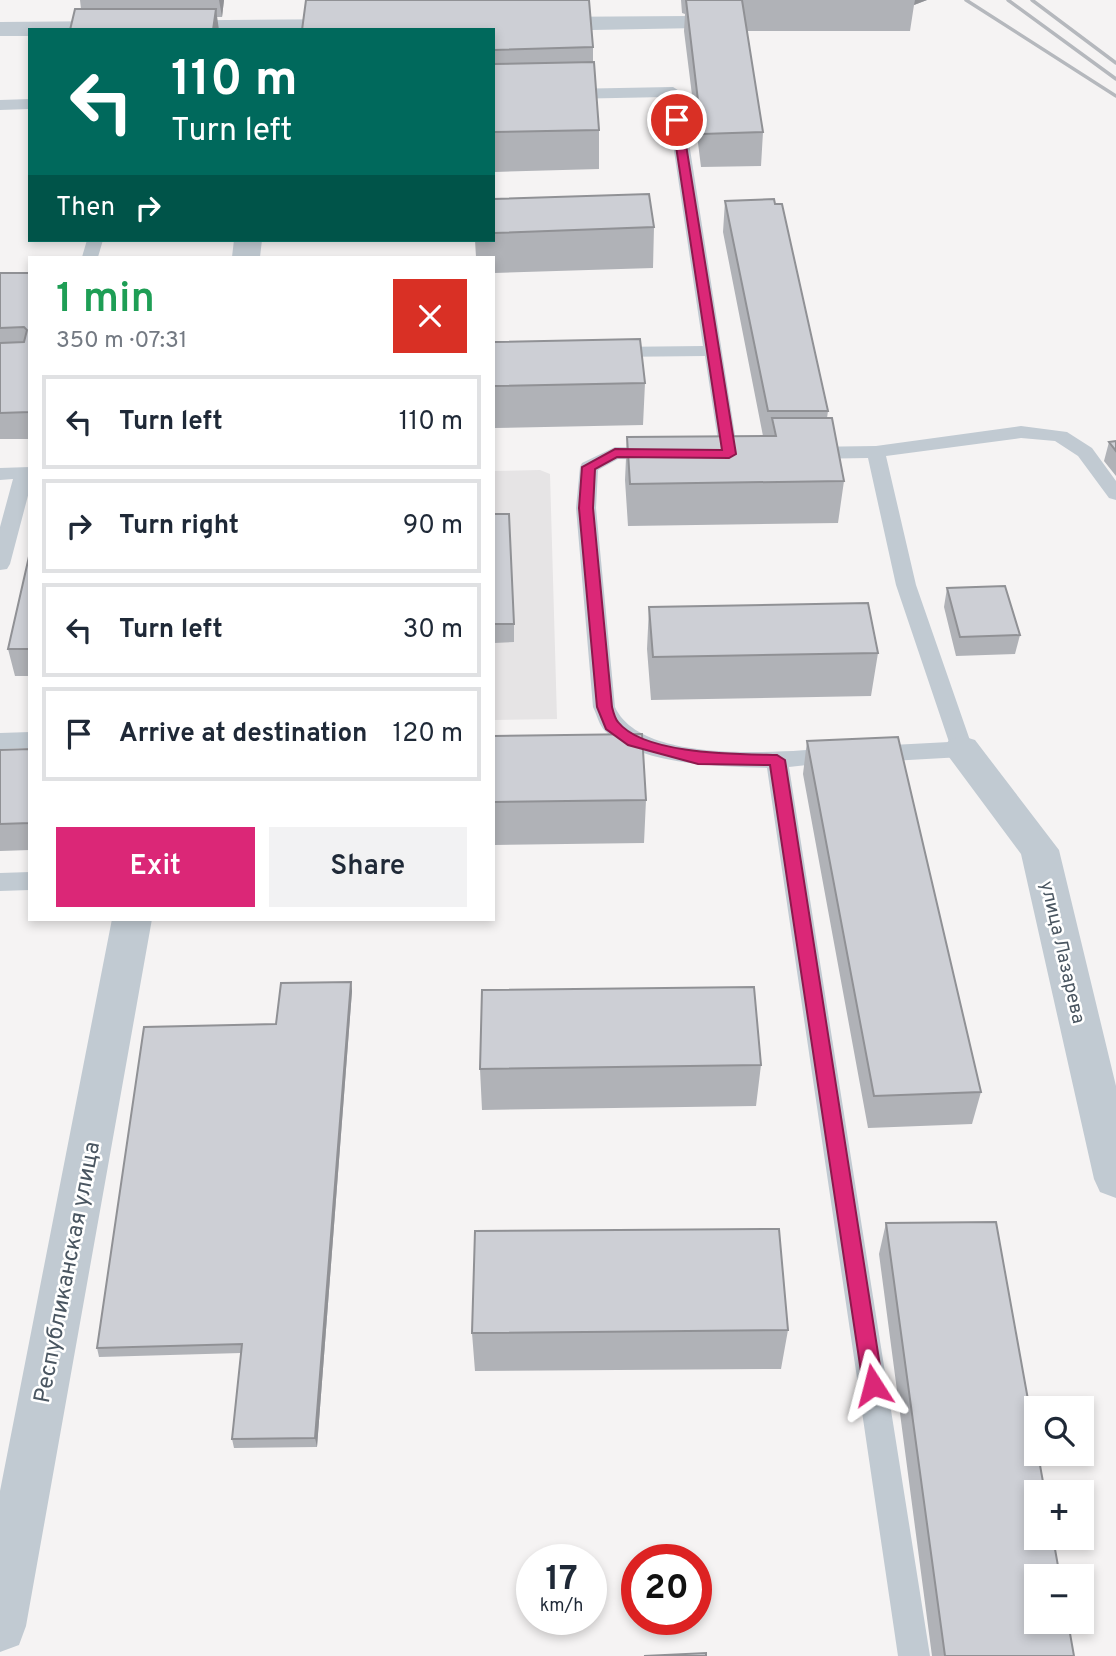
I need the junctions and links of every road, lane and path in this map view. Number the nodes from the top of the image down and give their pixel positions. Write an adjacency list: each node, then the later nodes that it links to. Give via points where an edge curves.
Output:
1 (690, 23): 2 (street)
2 (511, 24)
3 (372, 26): 4 (street)
4 (275, 28)
5 (0, 29): 6 (street)
6 (28, 29)
7 (549, 94): 10 (lane, via 673,92)
8 (28, 104): 9 (lane)
9 (0, 105)
10 (713, 351): 11 (lane); 15 (lane)
11 (590, 353)
12 (876, 452): 16 (lane); 19 (lane, via 1021,432 1060,436 1086,452); 23 (lane, via 906,585)
13 (678, 454): 24 (lane, via 615,453 589,467 586,508 604,707 611,725 634,741 698,758)
14 (704, 454): 15 (lane)
15 (736, 454)
16 (783, 454)
17 (27, 473): 18 (lane); 20 (lane)
18 (0, 474)
19 (1116, 494)
20 (0, 564)
21 (28, 740): 22 (lane)
22 (0, 741)
23 (962, 748): 24 (lane); 28 (street, улица Лазарева, via 1040,850)
24 (777, 760): 30 (lane)
25 (28, 881): 26 (lane)
26 (0, 882)
27 (132, 921): 29 (street, Республиканская улица)
28 (1116, 1179)
29 (0, 1626)
30 (914, 1656)

